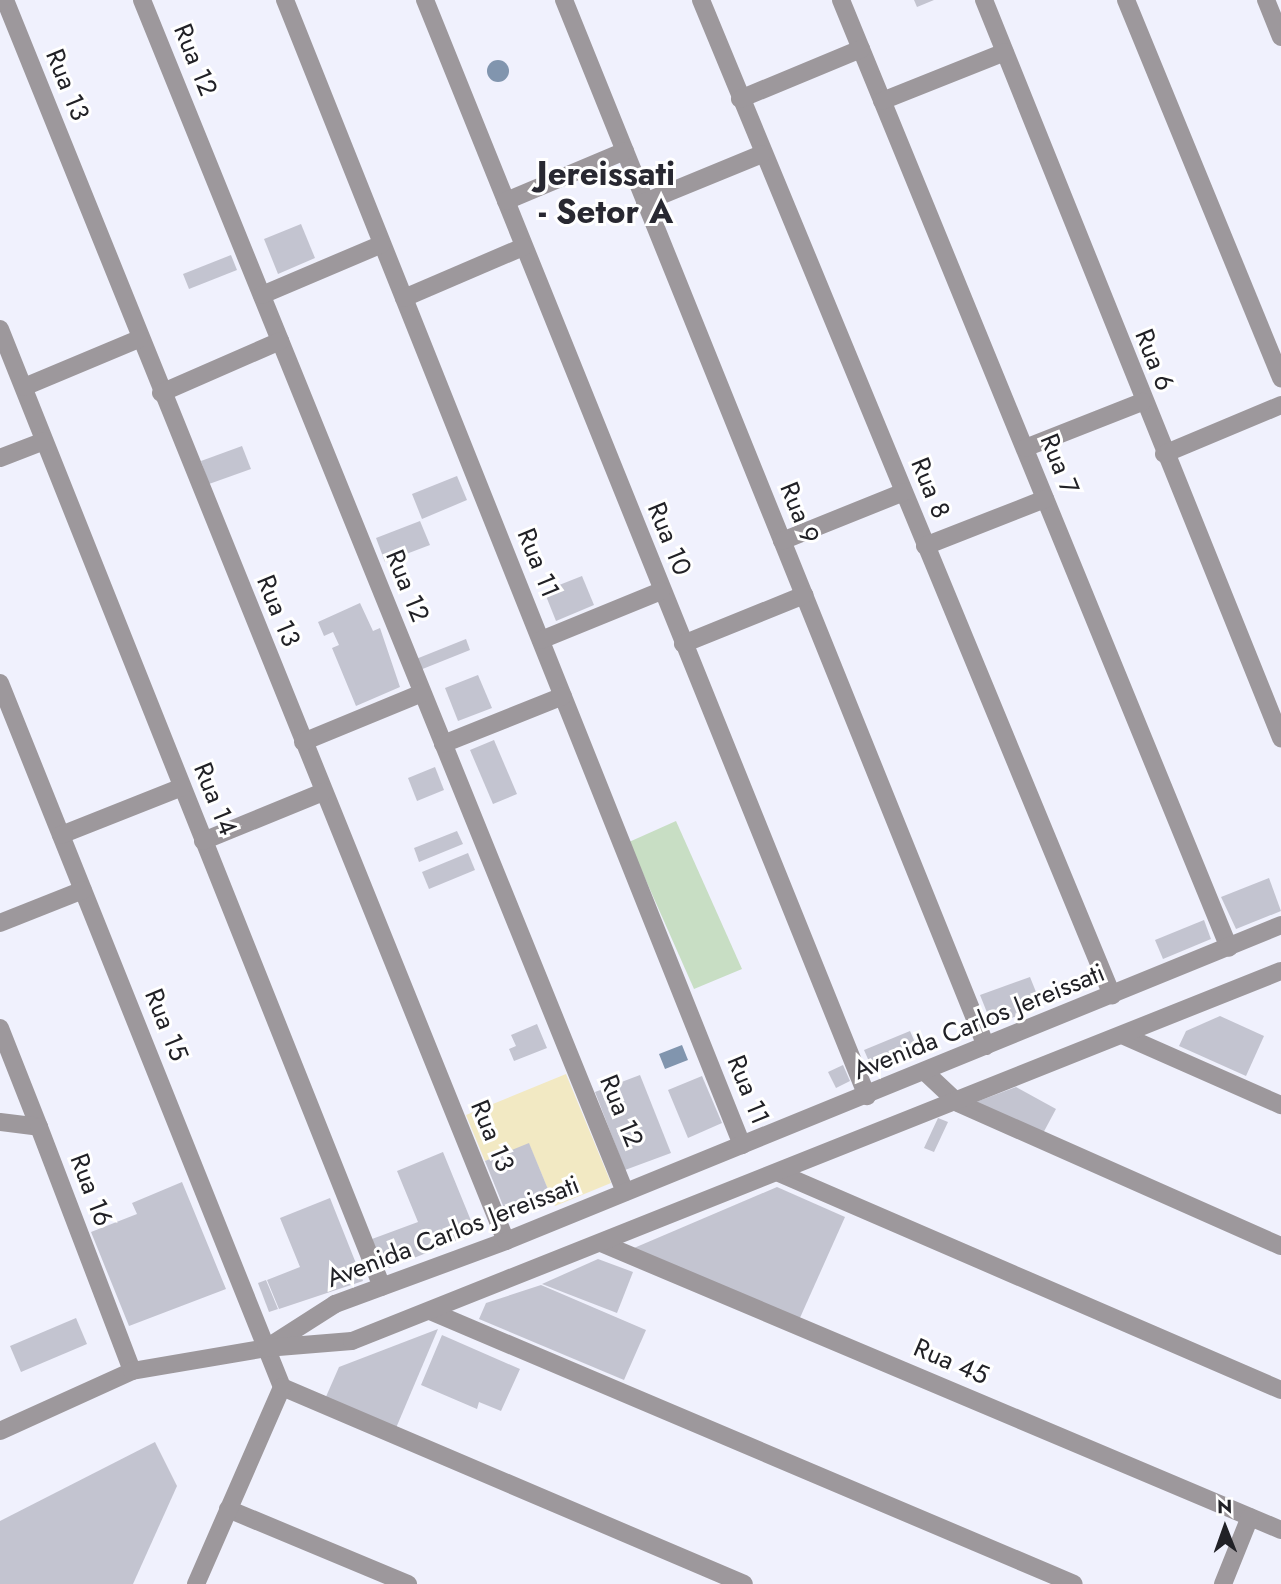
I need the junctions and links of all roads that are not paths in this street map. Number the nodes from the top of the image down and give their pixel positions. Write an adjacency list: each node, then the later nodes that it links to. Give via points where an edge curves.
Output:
1 (5, 0): 25 (street, Rua 13)
2 (142, 0): 22 (street, Rua 12)
3 (285, 0): 20 (street, Rua 11)
4 (425, 0): 18 (street, Rua 10)
5 (564, 0): 16 (street, Rua 9)
6 (701, 0): 14 (street, Rua 8)
7 (841, 0): 12 (street, Rua 7)
8 (984, 0): 13 (street, Rua 6)
9 (1126, 0): 27 (street)
10 (1266, 0): 11 (street)
11 (1281, 37)
12 (861, 49): 14 (street); 15 (street, Rua 7)
13 (1005, 52): 15 (street); 31 (street, Rua 6)
14 (740, 99): 17 (street, Rua 8)
15 (882, 101): 34 (street, Rua 7)
16 (625, 151): 18 (street); 19 (street, Rua 9)
17 (762, 154): 19 (street); 37 (street, Rua 8)
18 (506, 201): 21 (street, Rua 10)
19 (645, 202): 39 (street, Rua 9)
20 (382, 244): 22 (street); 23 (street, Rua 11)
21 (523, 247): 23 (street); 41 (street, Rua 10)
22 (262, 295): 26 (street, Rua 12)
23 (404, 298): 43 (street, Rua 11)
24 (0, 329): 29 (street, Rua 14)
25 (139, 339): 29 (street); 30 (street, Rua 13)
26 (280, 341): 30 (street); 46 (street, Rua 12)
27 (1277, 351): 28 (street)
28 (1281, 378)
29 (24, 387): 33 (street, Rua 14)
30 (162, 393): 49 (street, Rua 13)
31 (1142, 402): 34 (street); 35 (street, Rua 6)
32 (1281, 405): 35 (street)
33 (44, 441): 36 (street); 51 (street, Rua 14)
34 (1025, 448): 38 (street, Rua 7)
35 (1164, 454): 48 (street, Rua 6)
36 (0, 458)
37 (904, 492): 39 (street); 40 (street, Rua 8)
38 (1045, 499): 40 (street); 58 (street, Rua 7)
39 (782, 541): 42 (street, Rua 9)
40 (925, 546): 60 (street, Rua 8)
41 (661, 591): 43 (street); 44 (street, Rua 10)
42 (804, 595): 44 (street); 63 (street, Rua 9)
43 (541, 640): 47 (street, Rua 11)
44 (683, 644): 65 (street, Rua 10)
45 (0, 683): 53 (street, Rua 15)
46 (422, 692): 49 (street); 50 (street, Rua 12)
47 (563, 696): 50 (street); 70 (street, Rua 11)
48 (1281, 738)
49 (303, 742): 52 (street, Rua 13)
50 (443, 744): 72 (street, Rua 12)
51 (182, 787): 53 (street); 54 (street, Rua 14)
52 (323, 792): 54 (street); 73 (street, Rua 13)
53 (61, 835): 55 (street, Rua 15)
54 (203, 841): 76 (street, Rua 14)
55 (83, 890): 56 (street); 78 (street, Rua 15)
56 (0, 923)
57 (1281, 925): 58 (street, Avenida Carlos Jereissati)
58 (1229, 948): 60 (street, Avenida Carlos Jereissati)
59 (1281, 971): 62 (street)
60 (1112, 995): 63 (street, Avenida Carlos Jereissati)
61 (0, 1028): 69 (street, Rua 16)
62 (1122, 1035): 66 (street); 67 (street)
63 (986, 1046): 64 (street, Avenida Carlos Jereissati)
64 (925, 1072): 65 (street, Avenida Carlos Jereissati); 66 (street)
65 (867, 1096): 70 (street, Avenida Carlos Jereissati)
66 (958, 1102): 71 (street); 75 (street)
67 (1281, 1105)
68 (0, 1122): 69 (street)
69 (39, 1127): 79 (street, Rua 16)
70 (742, 1145): 72 (street, Avenida Carlos Jereissati)
71 (779, 1173): 74 (street); 81 (street)
72 (625, 1192): 73 (street, Avenida Carlos Jereissati)
73 (506, 1241): 76 (street, Avenida Carlos Jereissati)
74 (601, 1243): 77 (street); 84 (street, Rua 45)
75 (1281, 1246)
76 (382, 1287): 78 (street, Avenida Carlos Jereissati, via 335,1304)
77 (430, 1311): 78 (street, via 352,1341); 86 (street)
78 (266, 1348): 79 (street); 80 (street, Rua 15)
79 (132, 1371): 82 (street)
80 (282, 1387): 83 (street); 89 (street)
81 (1281, 1390)
82 (0, 1431)
83 (228, 1508): 87 (street); 88 (street)
84 (1250, 1517): 85 (street, Rua 45); 91 (street)
85 (1281, 1530)
86 (1052, 1580): 90 (street)
87 (196, 1584)
88 (408, 1584)
89 (744, 1584)
90 (1074, 1584)
91 (1223, 1584)

